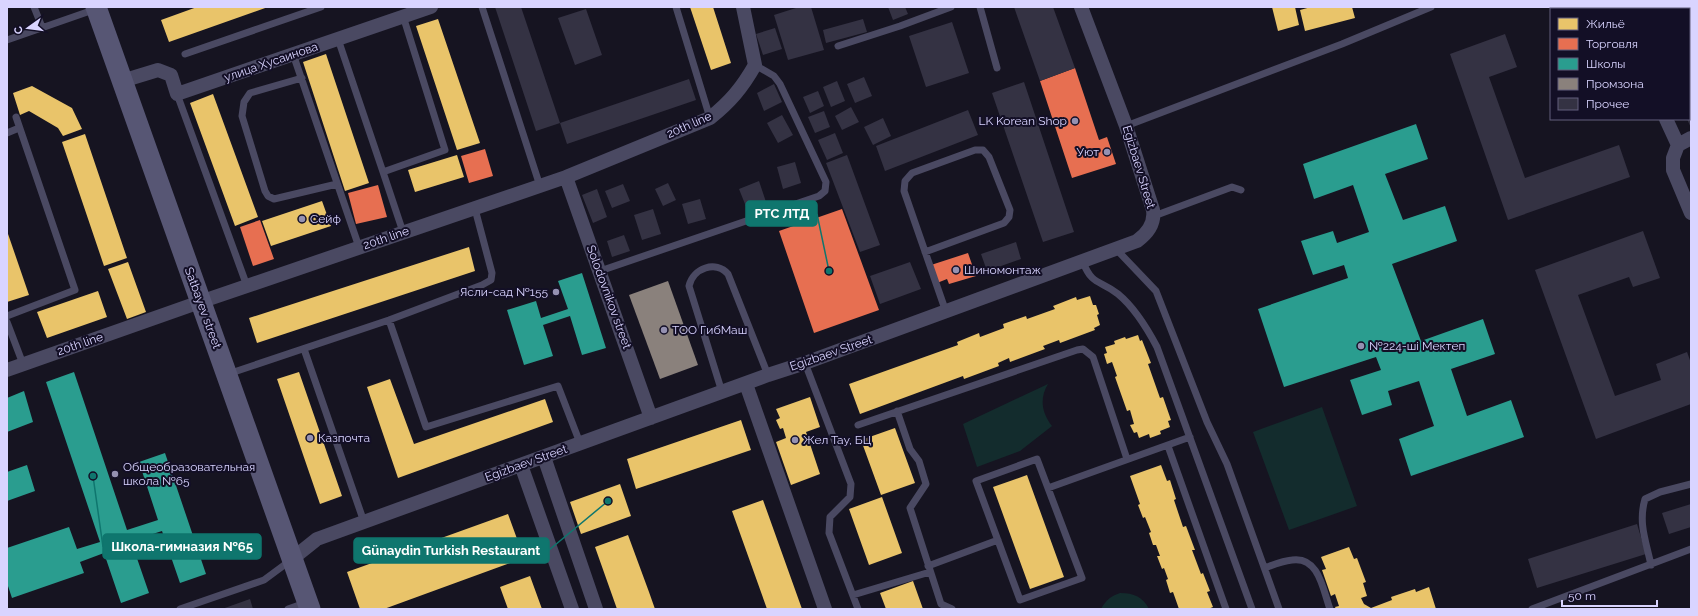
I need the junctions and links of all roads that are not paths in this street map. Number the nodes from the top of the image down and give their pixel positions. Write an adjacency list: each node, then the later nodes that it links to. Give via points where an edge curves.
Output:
1 (34, 7): 13 (lane)
2 (321, 7): 17 (lane)
3 (431, 7): 12 (street, улица Хусаинова)
4 (482, 7): 35 (lane)
5 (676, 7): 25 (lane)
6 (743, 7): 19 (street)
7 (951, 7): 16 (lane)
8 (980, 7): 20 (lane)
9 (1081, 7): 27 (street, Egizbaev Street)
10 (1431, 7): 27 (lane, via 1342,44)
11 (98, 8): 13 (lane); 22 (main road, Satbayev street)
12 (403, 16): 14 (street, улица Хусаинова); 32 (lane, via 444,150)
13 (42, 27): 15 (lane)
14 (338, 39): 18 (street, улица Хусаинова); 32 (lane)
15 (7, 40)
16 (838, 46)
17 (185, 54)
18 (293, 54): 21 (lane); 23 (street, улица Хусаинова)
19 (755, 65): 25 (street, 20th line, via 729,103); 45 (lane, via 774,76 780,84 826,182 825,191 819,196)
20 (997, 68)
21 (302, 78): 34 (lane); 34 (lane, via 250,93 244,102 242,116 265,191 274,199)
22 (122, 81): 23 (street, via 158,70 171,75); 47 (main road, Satbayev street)
23 (177, 94): 46 (lane)
24 (16, 117): 28 (lane)
25 (710, 118): 33 (street, 20th line)
26 (1666, 120): 31 (street)
27 (1126, 126): 39 (street, Egizbaev Street)
28 (19, 128): 29 (lane); 49 (lane, via 75,290)
29 (7, 133)
30 (1691, 138): 31 (street)
31 (1678, 145): 38 (street, via 1673,158 1673,170)
32 (384, 172): 40 (lane)
33 (566, 177): 35 (street, 20th line); 45 (street, Solodovnikov street)
34 (337, 184): 41 (lane)
35 (540, 186): 37 (street, 20th line)
36 (1242, 190): 39 (lane, via 1232,188)
37 (475, 209): 40 (street, 20th line); 50 (lane, via 492,274 491,280)
38 (1691, 213)
39 (1154, 216): 42 (street, Egizbaev Street, via 1154,222 1142,237)
40 (403, 232): 41 (street, 20th line)
41 (359, 247): 46 (street, 20th line)
42 (1116, 249): 44 (street, Egizbaev Street); 76 (lane, via 1156,291)
43 (925, 252): 43 (lane, via 904,191 904,181 912,173 975,150 983,150 989,157 1010,210 1009,217 1004,222); 48 (lane)
44 (1083, 262): 48 (street, Egizbaev Street); 63 (lane, via 1090,277 1119,294 1143,321 1157,347)
45 (600, 271): 61 (street, Solodovnikov street)
46 (247, 286): 47 (street, 20th line)
47 (200, 302): 54 (street, 20th line); 56 (main road, Satbayev street)
48 (946, 312): 53 (street, Egizbaev Street)
49 (7, 316)
50 (389, 320): 52 (lane); 64 (lane, via 426,427 558,386)
51 (7, 322): 54 (lane)
52 (304, 349): 56 (lane); 71 (lane)
53 (806, 363): 57 (street, Egizbaev Street); 78 (lane, via 851,484 850,497 830,517 829,533)
54 (23, 364): 55 (street, 20th line)
55 (7, 370)
56 (226, 374): 74 (main road, Satbayev street)
57 (768, 374): 58 (street, Egizbaev Street); 59 (lane, via 728,274 724,269 713,265 701,270 690,281 689,286)
58 (746, 384): 59 (street, Egizbaev Street); 84 (street)
59 (722, 392): 61 (street, Egizbaev Street)
60 (897, 411): 62 (lane); 67 (lane, via 1083,350 1093,356); 77 (lane, via 926,484 910,508)
61 (651, 418): 64 (street, Egizbaev Street)
62 (858, 425)
63 (1190, 436): 65 (lane); 79 (lane)
64 (580, 443): 66 (street, Egizbaev Street)
65 (1168, 446): 67 (lane); 87 (lane)
66 (544, 457): 68 (street, Egizbaev Street); 83 (street)
67 (1127, 459): 70 (lane)
68 (521, 465): 71 (street, Egizbaev Street); 82 (street)
69 (1691, 484): 75 (lane, via 1660,492 1645,499 1642,522)
70 (1048, 488): 72 (lane, via 1037,458 976,481); 72 (lane, via 1082,578 1020,600)
71 (364, 522): 74 (street, Egizbaev Street, via 317,539)
72 (998, 540): 77 (lane)
73 (1691, 549): 75 (lane)
74 (292, 559): 80 (main road, Satbayev street); 81 (lane, via 264,580)
75 (1651, 565): 92 (lane)
76 (1265, 568): 90 (lane); 91 (lane, via 1293,559 1311,564 1316,570)
77 (929, 569): 78 (lane); 86 (lane, via 941,604)
78 (853, 595): 85 (lane)
79 (1248, 599): 88 (lane); 89 (lane)
80 (302, 607)
81 (180, 609)
82 (572, 609)
83 (596, 609)
84 (825, 609)
85 (858, 609)
86 (952, 609)
87 (1226, 609)
88 (1246, 609)
89 (1252, 609)
90 (1279, 609)
91 (1330, 609)
92 (1532, 609)

